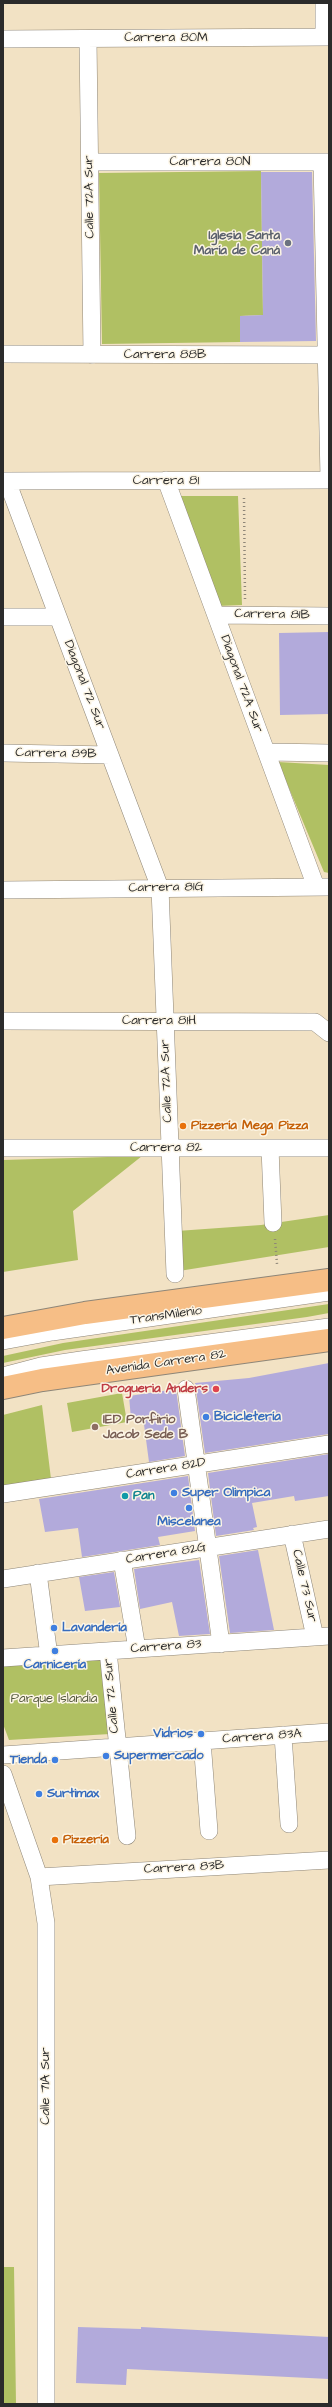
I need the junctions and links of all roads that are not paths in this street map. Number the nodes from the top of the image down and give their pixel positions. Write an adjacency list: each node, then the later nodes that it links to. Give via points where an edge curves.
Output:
1 (324, 3): 2 (street)
2 (327, 37): 4 (street, Carrera 80M)
3 (3, 39): 4 (street, Carrera 80M)
4 (88, 39): 5 (street, Calle 72A Sur)
5 (90, 162): 6 (street, Carrera 80N); 8 (street, Calle 72A Sur)
6 (326, 162): 9 (street)
7 (3, 354): 8 (street, Carrera 88B)
8 (92, 354): 9 (street, Carrera 88B)
9 (326, 356): 10 (street)
10 (329, 477)
11 (166, 480): 12 (street, Carrera 81); 13 (street, Carrera 81); 14 (street, Diagonal 72A Sur)
12 (329, 480)
13 (5, 481): 17 (street, Diagonal 72 Sur)
14 (216, 614): 15 (street, Carrera 81B); 18 (street, Diagonal 72A Sur)
15 (329, 616)
16 (3, 617): 17 (street)
17 (58, 618): 21 (street, Diagonal 72 Sur)
18 (267, 752): 20 (street); 22 (street, Diagonal 72A Sur)
19 (3, 753): 21 (street, Carrera 89B)
20 (329, 753)
21 (110, 754): 23 (street, Diagonal 72 Sur)
22 (323, 887): 23 (street, Carrera 81G)
23 (160, 888): 24 (street, Carrera 81G); 26 (street, Calle 72A Sur)
24 (3, 890)
25 (3, 1021): 26 (street, Carrera 81H)
26 (165, 1021): 27 (street, Carrera 81H, via 315,1022); 29 (street, Calle 72A Sur)
27 (329, 1032)
28 (3, 1148): 29 (street, Carrera 82)
29 (170, 1148): 30 (street, Carrera 82); 33 (street, Calle 72A Sur)
30 (270, 1148): 31 (street, Carrera 82); 32 (street)
31 (329, 1148)
32 (273, 1223)
33 (175, 1274)
34 (329, 1280): 37 (main road, via 79,1314)
35 (329, 1292): 39 (street, TransMilenio)
36 (329, 1327): 40 (street, via 68,1362)
37 (3, 1328)
38 (329, 1340): 41 (main road, Avenida Carrera 82, via 42,1380)
39 (3, 1341)
40 (3, 1376)
41 (3, 1388)
42 (186, 1389): 44 (street)
43 (329, 1444): 44 (street, Carrera 82D)
44 (196, 1464): 45 (street, Carrera 82D); 48 (street)
45 (3, 1494)
46 (329, 1529): 47 (street, Carrera 82G)
47 (292, 1534): 48 (street, Carrera 82G); 52 (street, Calle 73 Sur)
48 (208, 1547): 49 (street, Carrera 82G); 53 (street)
49 (122, 1560): 50 (street, Carrera 82G); 54 (street)
50 (38, 1573): 51 (street, Carrera 82G); 56 (street)
51 (3, 1579)
52 (322, 1637): 53 (street, Carrera 83)
53 (221, 1644): 54 (street, Carrera 83)
54 (136, 1649): 55 (street, Carrera 83)
55 (108, 1651): 56 (street, Carrera 83); 61 (street, Calle 72 Sur)
56 (49, 1656): 57 (street, Carrera 83)
57 (3, 1658)
58 (329, 1732): 59 (street, Carrera 83A)
59 (283, 1735): 60 (street, Carrera 83A); 64 (street)
60 (202, 1741): 61 (street, Carrera 83A); 65 (street)
61 (117, 1748): 62 (street, Carrera 83A); 66 (street, Calle 72 Sur)
62 (3, 1755)
63 (3, 1774): 68 (street, Calle 71A Sur)
64 (289, 1824)
65 (209, 1831)
66 (127, 1836)
67 (329, 1860): 68 (street, Carrera 83B)
68 (38, 1877): 69 (street, Calle 71A Sur, via 46,1923)
69 (46, 2404)

